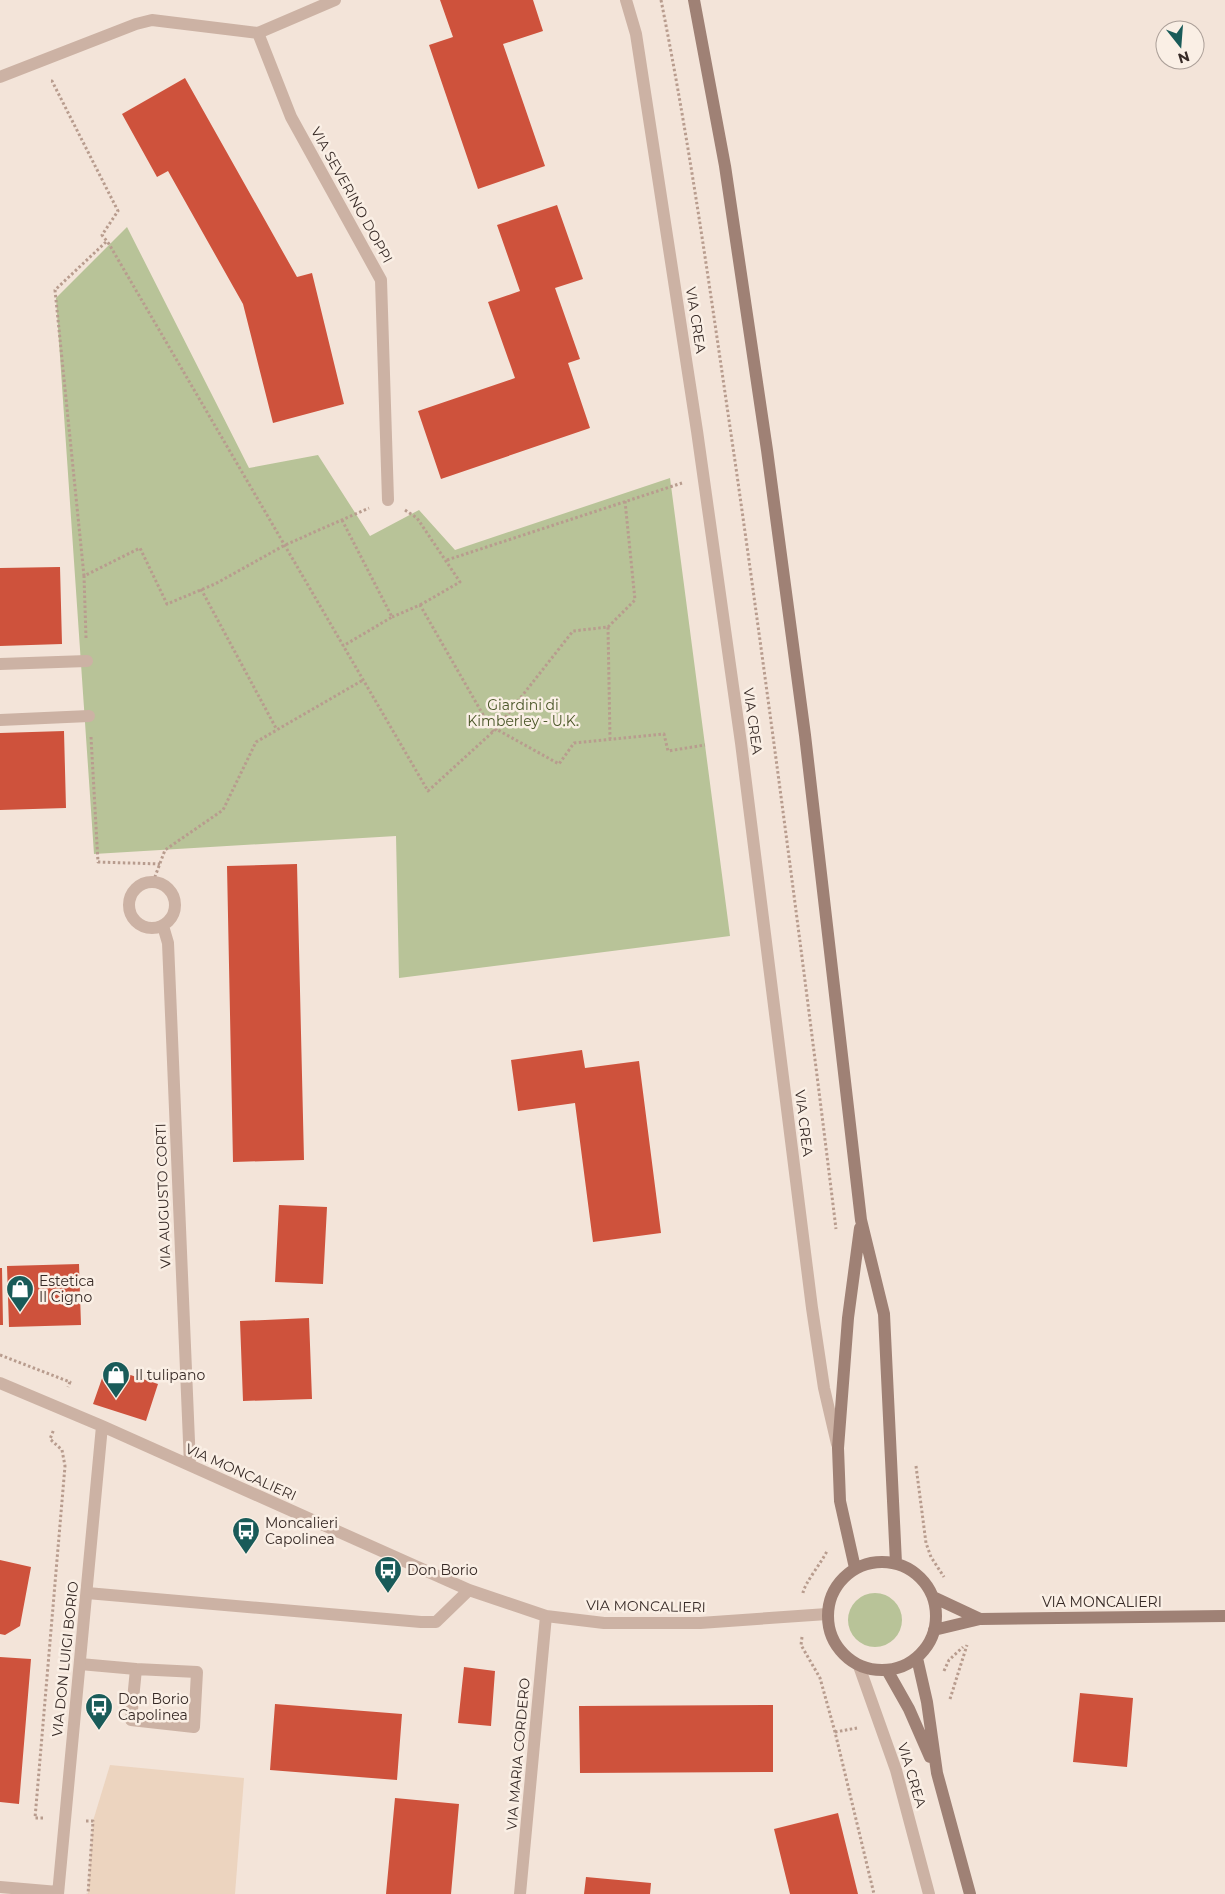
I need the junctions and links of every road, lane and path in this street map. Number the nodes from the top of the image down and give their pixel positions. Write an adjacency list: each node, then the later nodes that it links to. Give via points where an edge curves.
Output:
1 (335, 0): 4 (street)
2 (626, 0): 8 (street, VIA CREA, via 636,34)
3 (694, 0): 32 (street, VIA CREA, via 725,166 768,450 805,735)
4 (258, 33): 5 (street, via 152,20); 9 (street, VIA SEVERINO DOPPI, via 291,117 381,280)
5 (0, 77)
6 (43, 84): 7 (path, via 52,81 118,211 102,235)
7 (107, 241): 12 (path); 14 (path, via 55,290)
8 (704, 475): 10 (path); 35 (street, VIA CREA, via 812,1308 824,1388)
9 (388, 500): 11 (path); 13 (path, via 418,518)
10 (625, 501): 13 (path); 18 (path, via 635,600)
11 (342, 520): 12 (path); 17 (path)
12 (285, 545): 15 (path); 19 (path)
13 (447, 560): 16 (path, via 460,582)
14 (84, 576): 15 (path, via 140,548 167,604); 20 (path)
15 (201, 589): 25 (path)
16 (420, 605): 17 (path); 26 (path)
17 (392, 617): 19 (path)
18 (608, 626): 26 (path, via 573,631); 27 (path)
19 (343, 646): 22 (path)
20 (87, 661): 21 (street)
21 (0, 664)
22 (363, 680): 25 (path); 26 (path, via 428,791)
23 (89, 716): 24 (street); 29 (path, via 98,862)
24 (0, 720)
25 (278, 730): 29 (path, via 256,742 223,810 165,850)
26 (494, 730): 27 (path, via 559,764 574,743)
27 (610, 739): 28 (path, via 664,734 668,751)
28 (705, 745)
29 (160, 864): 30 (path)
30 (153, 882): 31 (street, via 167,888 175,900 173,915); 31 (street, via 138,887 130,899 130,907 135,920 141,925)
31 (163, 926): 36 (street, VIA AUGUSTO CORTI, via 168,943)
32 (861, 1220): 35 (street, VIA CREA, via 848,1318); 37 (street, VIA CREA, via 884,1314)
33 (0, 1383): 34 (street, VIA MONCALIERI)
34 (102, 1426): 36 (street, VIA MONCALIERI); 40 (street, VIA DON LUIGI BORIO)
35 (838, 1448): 38 (street, VIA CREA, via 840,1501)
36 (190, 1465): 39 (street, VIA MONCALIERI)
37 (896, 1563): 38 (street, via 868,1563); 41 (street, via 912,1570 925,1582)
38 (855, 1568): 42 (street, via 841,1580 831,1596)
39 (469, 1590): 40 (street, via 436,1622); 43 (street, VIA MONCALIERI)
40 (87, 1593): 49 (street, VIA DON LUIGI BORIO)
41 (933, 1597): 45 (street, VIA MONCALIERI); 46 (street)
42 (827, 1614): 43 (street, VIA MONCALIERI, via 700,1623 604,1623); 50 (street, via 835,1645)
43 (546, 1616): 59 (street, VIA MARIA CORDERO)
44 (1225, 1616): 45 (street, VIA MONCALIERI)
45 (980, 1619): 46 (street, VIA MONCALIERI)
46 (934, 1630): 48 (street, via 928,1645)
47 (968, 1642): 53 (path, via 948,1708)
48 (917, 1658): 52 (street); 53 (street, VIA CREA)
49 (80, 1664): 51 (street); 58 (street, VIA DON LUIGI BORIO)
50 (859, 1666): 52 (street); 54 (street, VIA CREA)
51 (136, 1669): 51 (street, via 132,1720 194,1727 197,1672)
52 (887, 1670): 56 (street, VIA CREA, via 909,1709)
53 (927, 1702): 56 (street, VIA CREA)
54 (880, 1724): 55 (path); 60 (street, VIA CREA, via 896,1770)
55 (835, 1732)
56 (937, 1772): 61 (street, VIA CREA)
57 (0, 1887): 58 (street)
58 (58, 1893)
59 (520, 1894)
60 (929, 1894)
61 (970, 1894)

